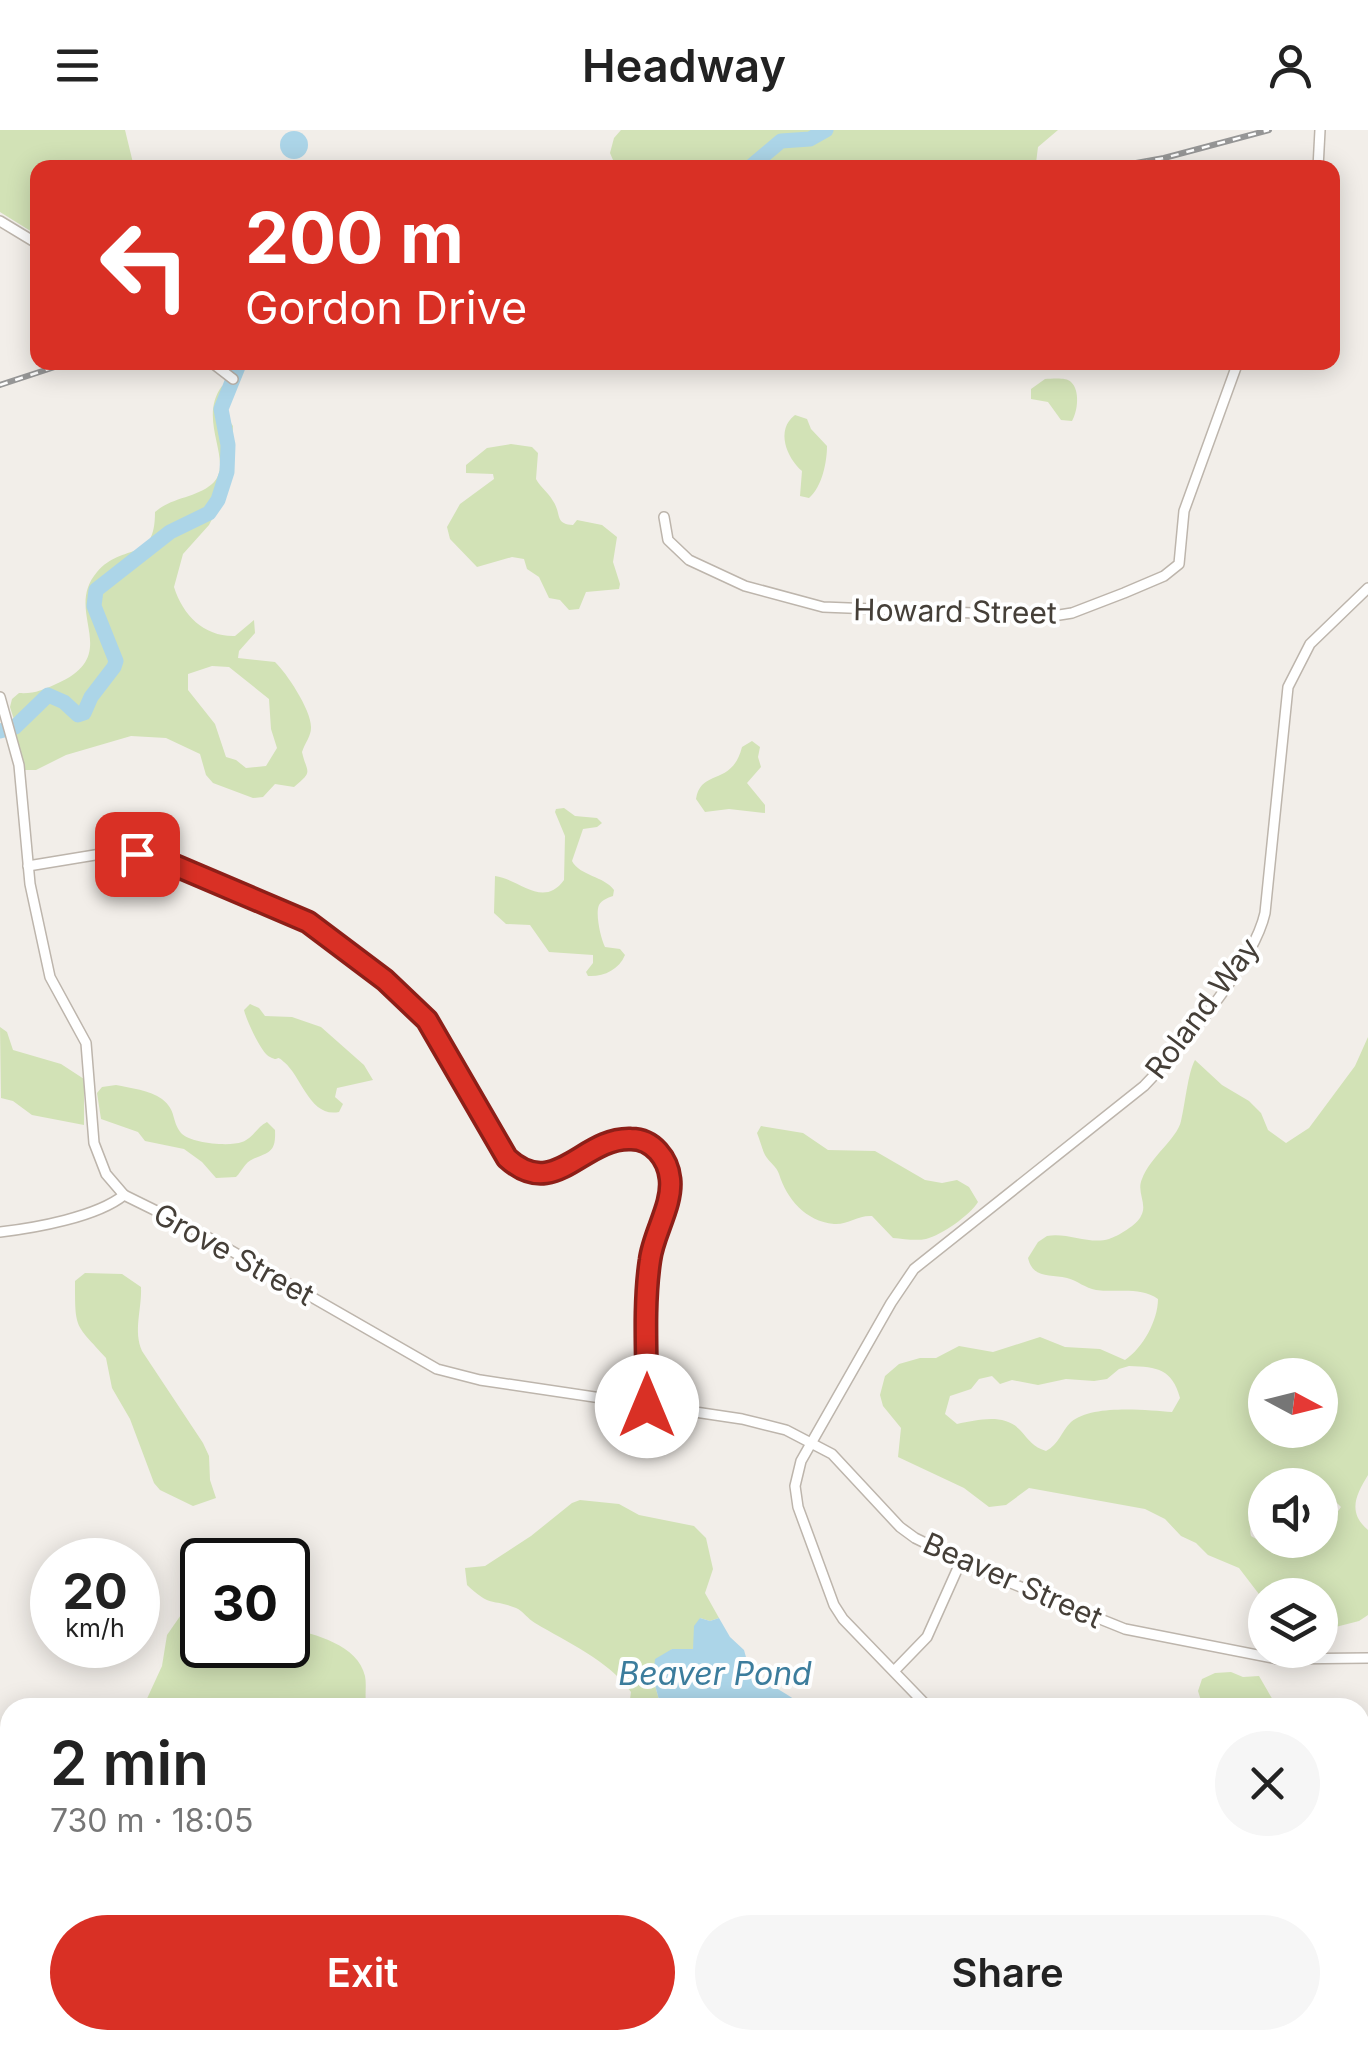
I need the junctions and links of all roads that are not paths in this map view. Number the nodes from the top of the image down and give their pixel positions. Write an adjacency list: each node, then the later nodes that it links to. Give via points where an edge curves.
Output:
1 (1320, 130): 2 (street)
2 (1318, 160)
3 (0, 222): 4 (street)
4 (30, 239)
5 (221, 370): 7 (street)
6 (1235, 370): 8 (street, Howard Street, via 1184,511 1179,564 1072,613 844,609 794,601 678,553)
7 (233, 379)
8 (664, 518)
9 (1368, 588): 16 (street, Roland Way, via 1310,644 1288,687 1265,912 1246,959 1144,1086 914,1270)
10 (0, 697): 11 (street, via 24,799)
11 (28, 866): 12 (street, via 50,978 86,1043 94,1142 106,1174); 15 (street, via 137,854 308,922 427,1020 520,1170 544,1176 618,1140 636,1138 661,1154 671,1184 648,1272)
12 (124, 1195): 13 (street, Grove Street, via 62,1220); 14 (street, Grove Street)
13 (0, 1232)
14 (458, 1376): 15 (street, Beaver Street)
15 (647, 1406): 16 (street, Beaver Street, via 742,1419)
16 (811, 1442): 17 (street, Beaver Street, via 844,1466 900,1526); 19 (street, Roland Way, via 795,1486 834,1605)
17 (962, 1561): 18 (street, Beaver Street, via 1148,1635 1278,1659); 19 (street, via 927,1636)
18 (1368, 1658)
19 (896, 1670): 20 (street, Roland Way)
20 (921, 1698)

